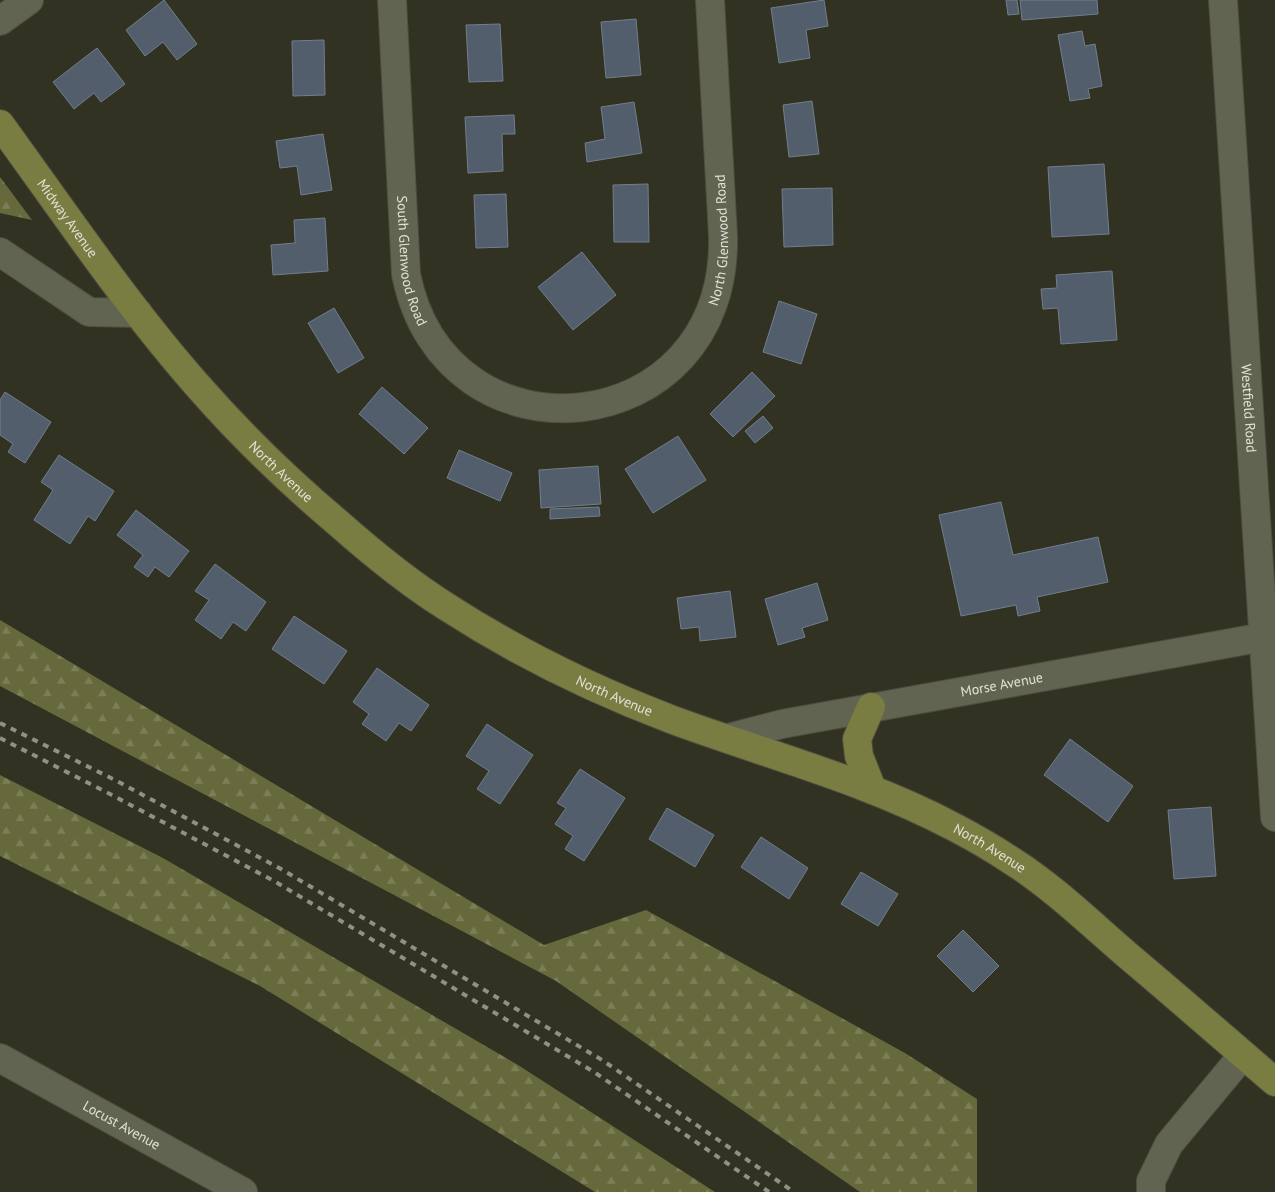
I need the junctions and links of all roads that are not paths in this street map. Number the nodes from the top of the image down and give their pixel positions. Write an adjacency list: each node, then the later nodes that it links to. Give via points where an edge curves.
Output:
1 (29, 0): 5 (street)
2 (392, 0): 9 (street, South Glenwood Road, via 406,274 409,291 422,322 440,350 463,374 491,392 539,408)
3 (710, 0): 9 (street, North Glenwood Road, via 724,258 718,291 698,337 677,363 651,384 621,399)
4 (1223, 0): 10 (street, Westfield Road)
5 (0, 21)
6 (0, 124): 8 (main road, Midway Avenue)
7 (0, 252): 8 (street, via 89,312)
8 (138, 313): 12 (main road, North Avenue, via 197,385 259,451 293,485 387,566 454,612 565,674 623,700)
9 (588, 406)
10 (1269, 636): 11 (street, Morse Avenue); 14 (street, Westfield Road)
11 (871, 707): 12 (street, Morse Avenue); 13 (main road, via 857,739 859,756)
12 (728, 738): 13 (main road, North Avenue)
13 (872, 789): 15 (main road, North Avenue, via 955,827 1014,862 1062,898)
14 (1275, 817)
15 (1243, 1055): 17 (main road, North Avenue); 19 (street, via 1169,1144 1151,1181)
16 (0, 1058): 18 (street, Locust Avenue)
17 (1275, 1082)
18 (243, 1192)
19 (1151, 1192)

